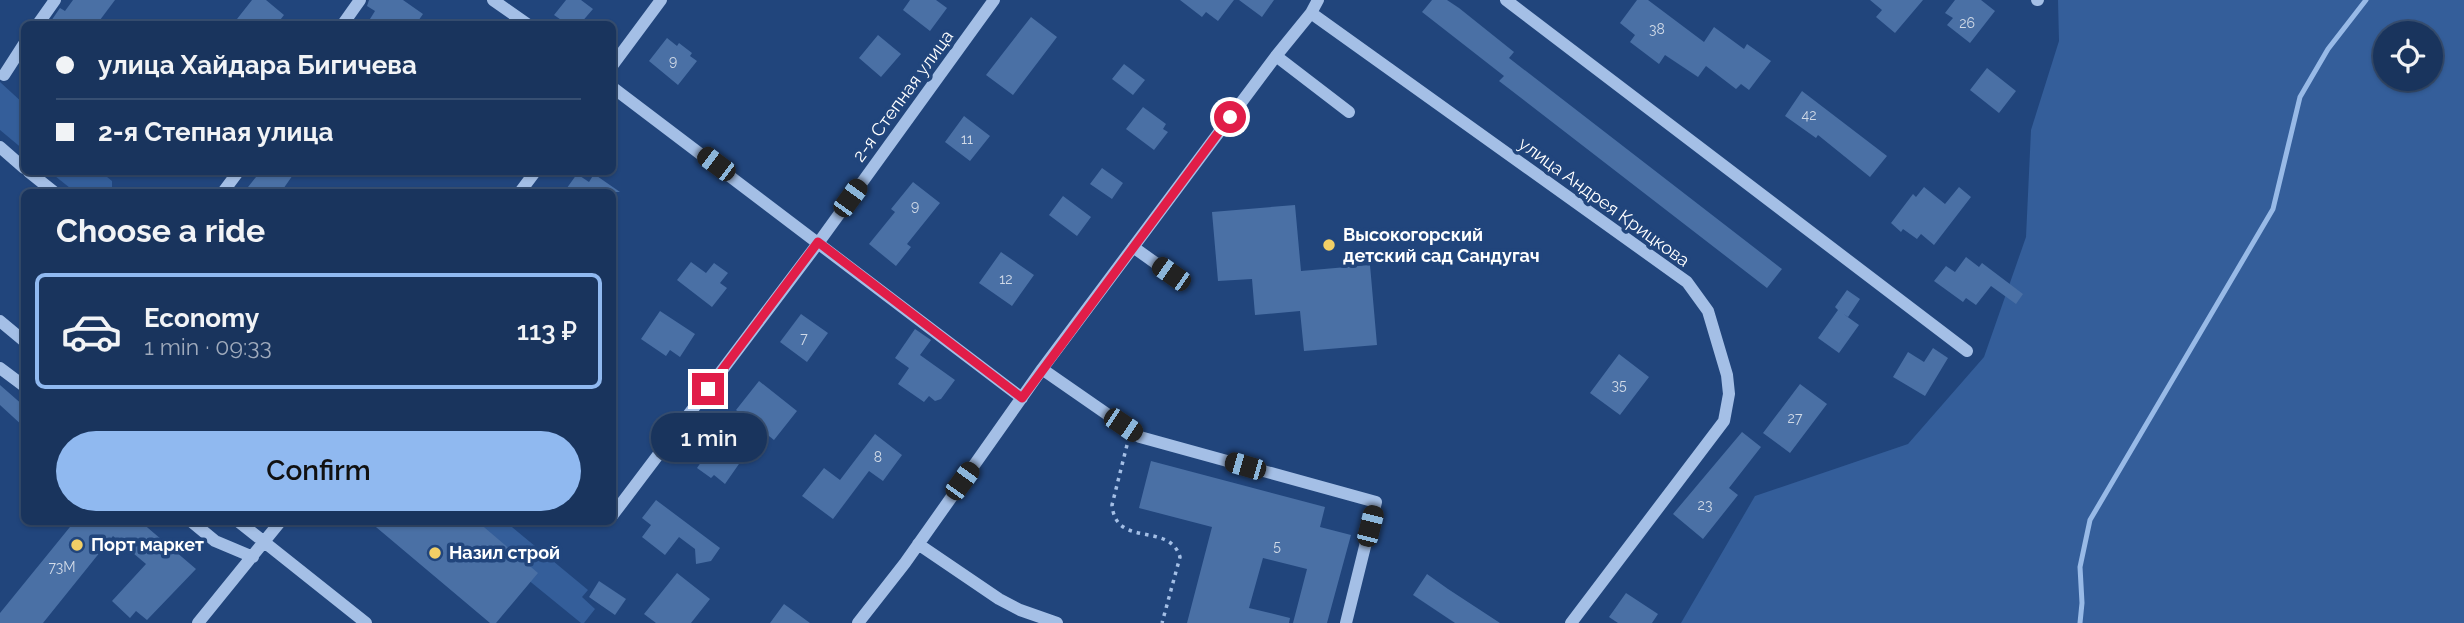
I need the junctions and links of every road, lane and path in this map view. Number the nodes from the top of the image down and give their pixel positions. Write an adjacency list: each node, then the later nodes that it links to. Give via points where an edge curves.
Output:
1 (55, 0): 9 (street)
2 (360, 0): 10 (street)
3 (493, 0): 11 (street)
4 (662, 0): 14 (street)
5 (994, 0): 24 (street, 2-я Степная улица)
6 (1318, 0): 8 (street)
7 (1506, 0): 29 (street)
8 (1311, 13): 13 (street); 48 (street, улица Андрея Крицкова, via 1687,282 1708,311 1727,375 1724,421)
9 (40, 21)
10 (345, 21)
11 (523, 21)
12 (21, 49): 15 (street)
13 (1276, 56): 17 (street); 25 (street)
14 (616, 61)
15 (4, 75)
16 (616, 90): 24 (street)
17 (1349, 112)
18 (0, 147): 19 (street)
19 (21, 165)
20 (33, 175): 22 (street)
21 (534, 175): 23 (street)
22 (50, 189)
23 (522, 189)
24 (818, 242): 33 (street); 35 (street, 2-я Степная улица)
25 (1133, 247): 26 (street); 31 (street)
26 (1171, 274)
27 (1, 323): 28 (street)
28 (21, 339)
29 (1968, 351)
30 (0, 368): 32 (street)
31 (1042, 369): 33 (street); 34 (street)
32 (21, 384)
33 (1022, 398): 40 (street)
34 (1140, 437): 46 (path, via 1126,446 1113,515 1121,527 1169,541 1178,550 1180,565); 47 (street, via 1376,502)
35 (616, 511)
36 (196, 525): 41 (street, via 215,541)
37 (243, 525): 39 (street)
38 (278, 525): 39 (street)
39 (265, 543): 41 (street); 43 (street)
40 (918, 544): 44 (street); 45 (street, via 999,599)
41 (253, 557): 42 (street)
42 (198, 623)
43 (366, 623)
44 (858, 623)
45 (1057, 623)
46 (1162, 623)
47 (1346, 623)
48 (1571, 623)

